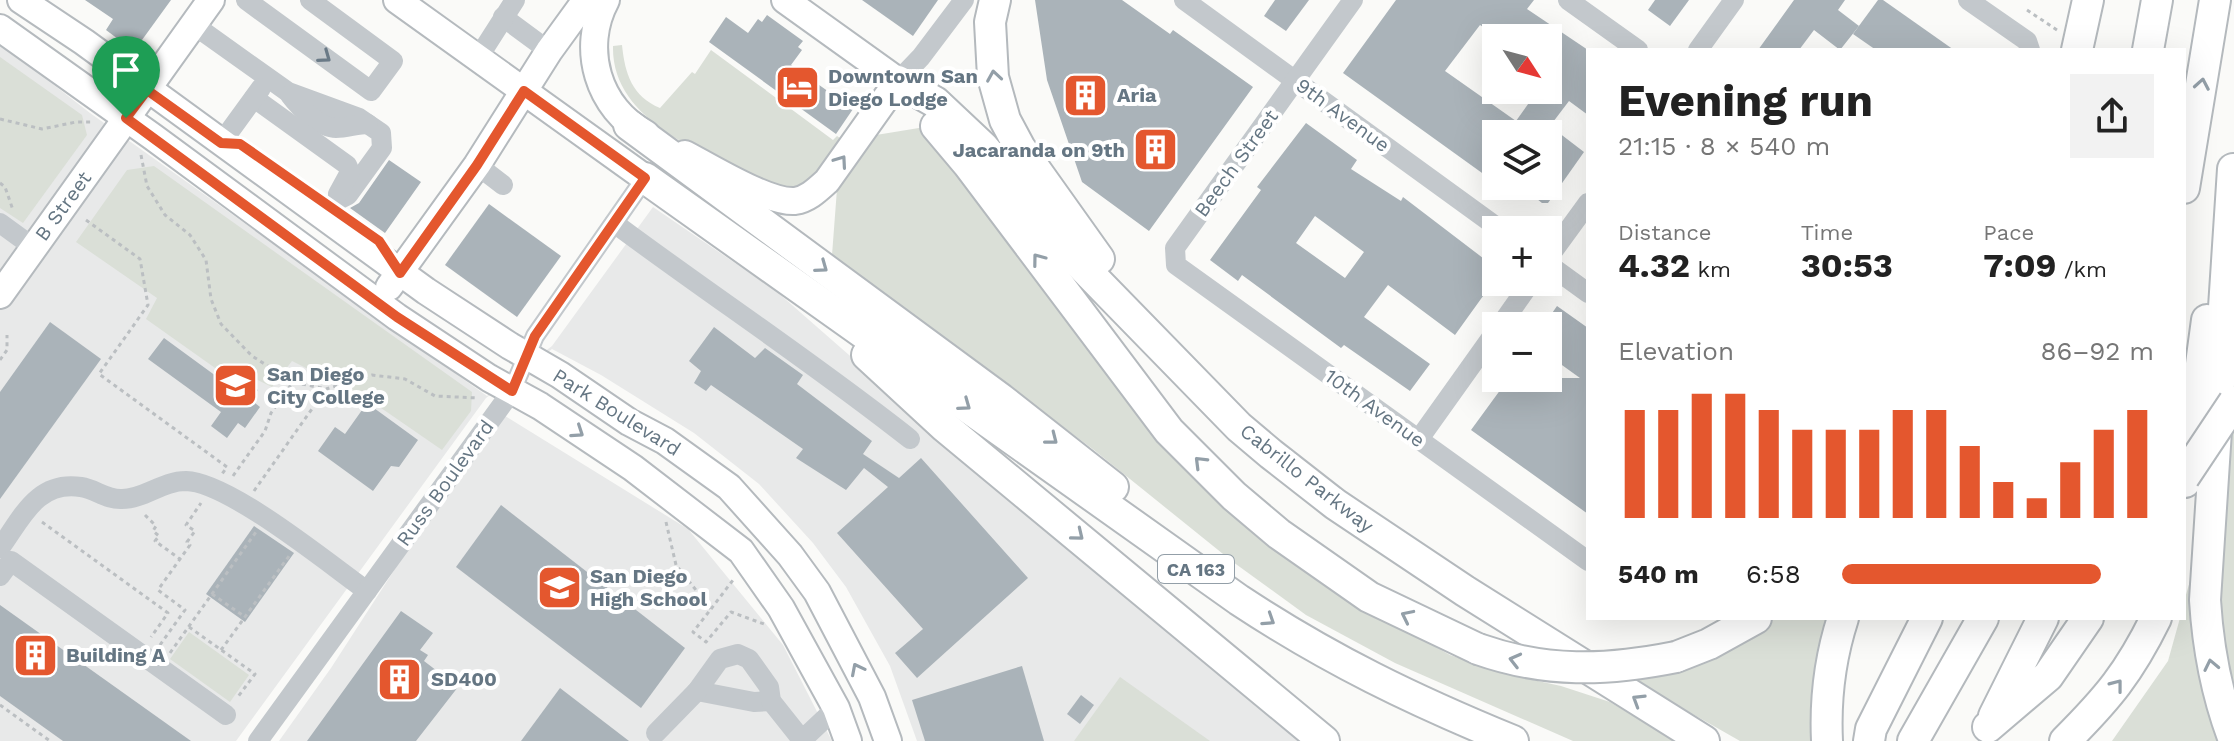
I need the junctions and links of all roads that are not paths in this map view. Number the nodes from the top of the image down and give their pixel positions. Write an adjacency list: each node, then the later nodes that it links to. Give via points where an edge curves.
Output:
1 (21, 0): 33 (main road, Park Boulevard)
2 (211, 0): 21 (main road, B Street)
3 (310, 0): 18 (street, one-way to 3, via 371,91 393,61)
4 (379, 0): 20 (street, via 393,10)
5 (586, 0): 28 (main road)
6 (606, 0): 37 (main road, via 596,21 594,56 611,104)
7 (785, 0): 31 (main road)
8 (964, 0): 31 (street)
9 (995, 0): 61 (highway, one-way to 9, via 1005,120 993,77 990,22)
10 (1184, 0): 32 (street, 9th Avenue)
11 (1353, 0): 32 (street, Beech Street)
12 (1568, 0): 24 (street)
13 (1734, 0): 25 (street)
14 (1968, 0): 26 (street, via 2027,41)
15 (2088, 0): 23 (highway)
16 (2157, 0): 27 (highway)
17 (2215, 0): 41 (highway, one-way to 17)
18 (259, 4)
19 (509, 8): 28 (street); 29 (street)
20 (417, 10): 29 (main road)
21 (194, 25): 30 (street); 33 (main road, B Street)
22 (0, 28): 36 (main road, Park Boulevard)
23 (2066, 45)
24 (1635, 48)
25 (1699, 48)
26 (2029, 48)
27 (2148, 48)
28 (549, 51): 34 (main road)
29 (478, 58): 34 (main road)
30 (268, 79): 35 (street); 45 (street, via 381,133 382,148 348,195)
31 (898, 81): 37 (main road, one-way to 31, via 756,190 796,201 827,181); 61 (highway, Cabrillo Parkway, via 935,102 984,148 1078,262); 74 (highway, one-way to 31, bridge, via 1676,657 1573,668 1478,649 1369,597 1279,534 1169,431 968,164)
32 (1295, 81): 46 (street, 9th Avenue); 51 (street, Beech Street)
33 (147, 90): 36 (main road, B Street); 38 (main road, Park Boulevard)
34 (524, 91): 39 (main road); 42 (main road, CA 163)
35 (254, 98): 38 (street); 45 (street, via 347,165 350,172)
36 (126, 118): 50 (main road, B Street); 58 (main road, Park Boulevard)
37 (629, 125): 73 (highway, one-way to 73, via 1001,399 1135,505)
38 (221, 143): 45 (main road, Park Boulevard)
39 (477, 165): 43 (street); 55 (main road)
40 (2234, 166): 59 (highway); 67 (highway)
41 (2186, 176)
42 (645, 178): 48 (street, Russ Boulevard); 53 (highway, CA 163)
43 (503, 185)
44 (1586, 206): 49 (street)
45 (331, 209): 55 (main road, Park Boulevard)
46 (1482, 216)
47 (0, 223): 50 (street)
48 (614, 223): 62 (street, Russ Boulevard, via 535,336); 65 (street)
49 (1562, 241)
50 (33, 247): 57 (main road, B Street)
51 (1175, 248): 66 (street, 10th Avenue, via 1176,265)
52 (2234, 259): 59 (highway)
53 (768, 264): 73 (highway, CA 163, one-way to 73); 93 (highway, one-way to 93, via 945,427)
54 (1562, 272): 56 (street)
55 (400, 273): 58 (main road); 62 (main road, Park Boulevard)
56 (1586, 291)
57 (0, 295)
58 (377, 303): 63 (main road, Park Boulevard)
59 (2223, 338): 89 (highway, one-way to 59, via 2215,684 2205,600)
60 (1482, 351): 66 (street)
61 (1167, 353): 95 (highway, Cabrillo Parkway, one-way to 61, via 1561,654 1335,504 1239,427)
62 (527, 356): 63 (street, Russ Boulevard); 92 (main road, Park Boulevard, one-way to 62, via 872,697 817,592 729,487)
63 (512, 391): 72 (street, Russ Boulevard); 83 (main road, Park Boulevard, one-way to 83, via 633,468 741,551 781,608)
64 (2234, 402): 68 (highway, bridge)
65 (910, 439)
66 (1419, 439): 70 (street, 10th Avenue)
67 (2186, 472)
68 (2186, 474)
69 (0, 548): 72 (street, via 39,495 55,487 80,487 117,500 188,481 212,488)
70 (1586, 560)
71 (0, 576): 84 (street, via 11,561 152,656)
72 (367, 591): 90 (street, Russ Boulevard)
73 (1239, 600): 94 (highway, CA 163, one-way to 94, via 1369,678)
74 (1752, 620)
75 (1842, 620): 87 (highway, via 1832,660)
76 (1926, 620): 96 (highway)
77 (1982, 620): 97 (highway)
78 (2042, 620): 86 (highway)
79 (2087, 620): 86 (highway, via 2048,676)
80 (2155, 620): 98 (highway, one-way to 80, via 2124,677)
81 (697, 691): 82 (street); 82 (street, via 720,659 738,654 759,671); 85 (street)
82 (771, 701): 88 (street)
83 (836, 708): 88 (street); 91 (main road, Park Boulevard)
84 (226, 715)
85 (656, 733)
86 (1984, 734)
87 (1827, 736)
88 (803, 740)
89 (2234, 740)
90 (258, 741)
91 (848, 741)
92 (888, 741)
93 (1324, 741)
94 (1513, 741)
95 (1704, 741)
96 (1869, 741)
97 (1913, 741)
98 (2065, 741)

